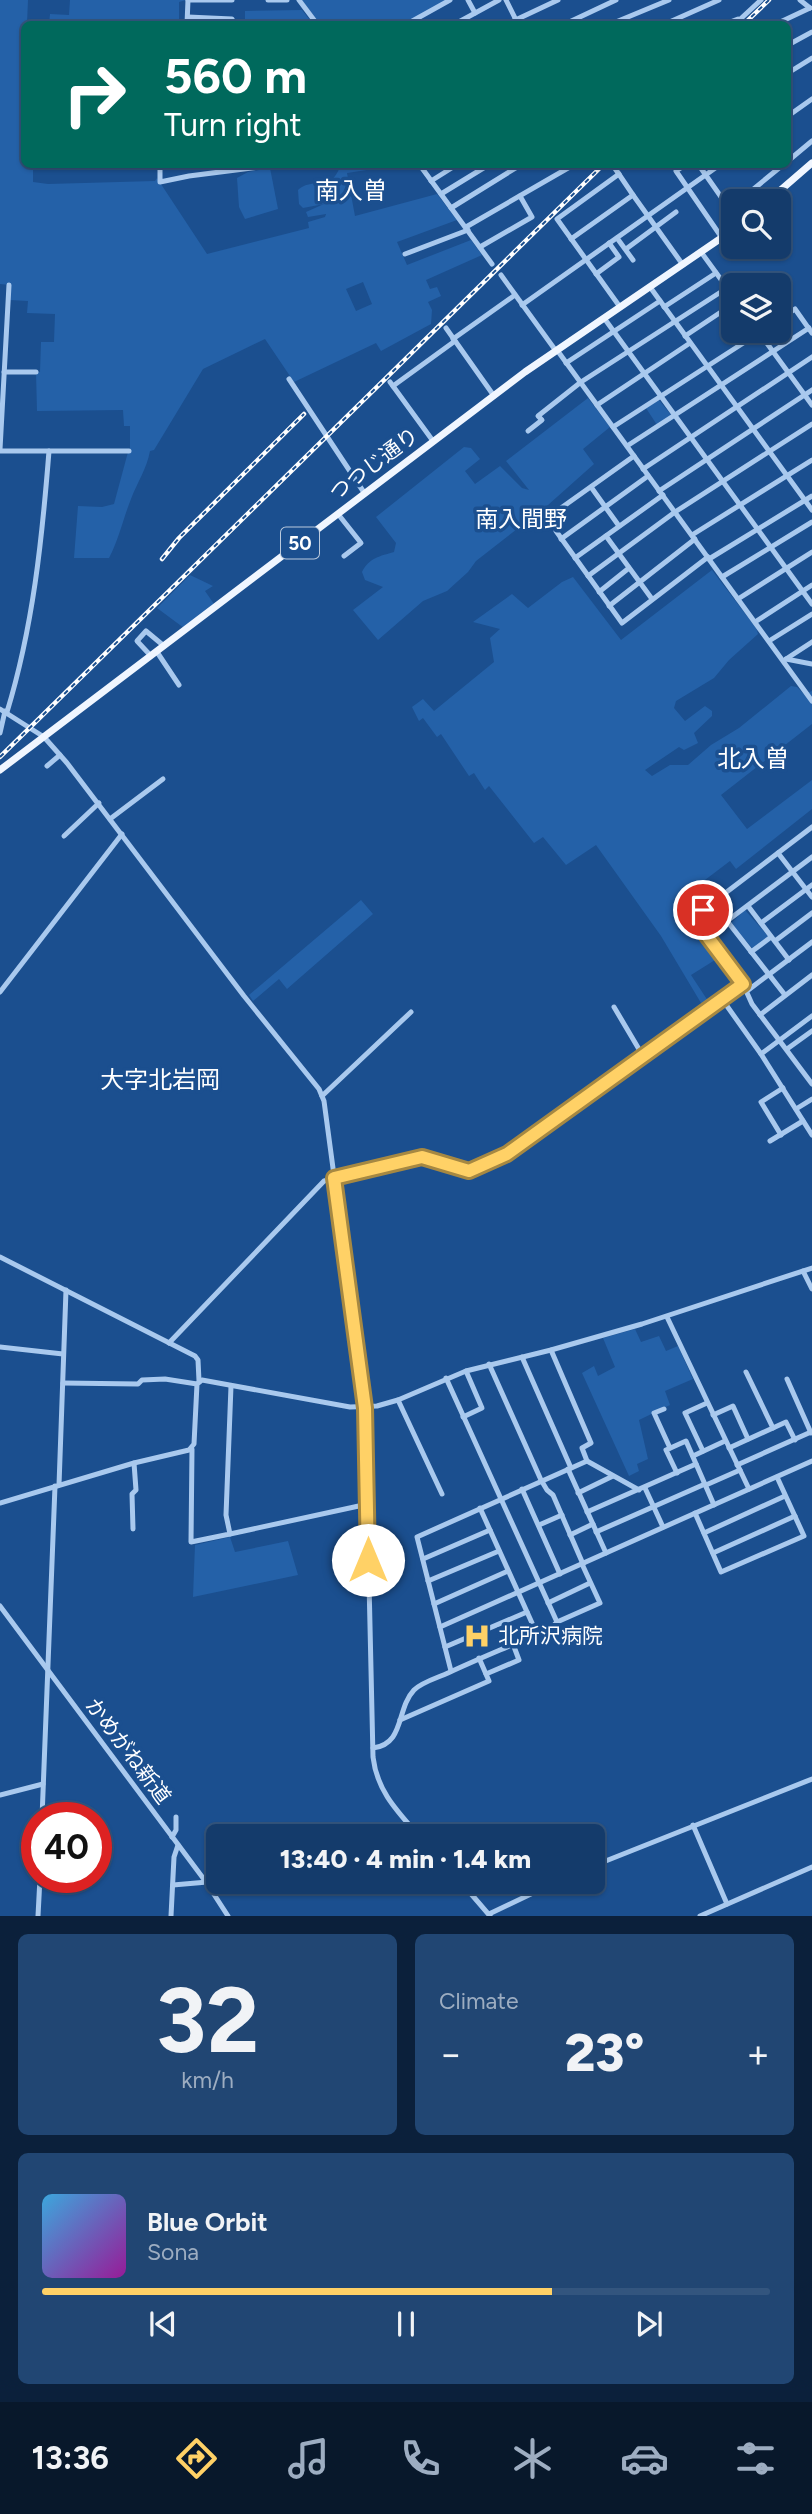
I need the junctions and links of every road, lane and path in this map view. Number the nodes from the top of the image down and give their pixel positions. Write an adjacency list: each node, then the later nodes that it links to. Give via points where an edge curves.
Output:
1 (188, 0): 2 (street); 21 (street)
2 (232, 0)
3 (268, 0): 4 (street)
4 (288, 0)
5 (299, 0): 23 (street)
6 (450, 0): 24 (street)
7 (468, 0): 19 (street)
8 (499, 0): 19 (street)
9 (506, 0): 26 (street)
10 (558, 0): 27 (street)
11 (593, 0): 17 (street)
12 (616, 0): 17 (street)
13 (669, 0): 29 (street)
14 (719, 0): 30 (street)
15 (800, 0): 18 (street)
16 (759, 1): 20 (street)
17 (598, 8): 28 (street)
18 (811, 8): 33 (street)
19 (475, 13): 25 (street)
20 (743, 17): 31 (street); 32 (street)
21 (187, 21): 22 (street)
22 (233, 21)
23 (315, 21)
24 (414, 21)
25 (460, 21)
26 (516, 21)
27 (519, 21)
28 (579, 21)
29 (618, 21)
30 (672, 21)
31 (733, 21)
32 (738, 21)
33 (783, 21)
34 (812, 32): 35 (street)
35 (791, 43)
36 (812, 58): 37 (street)
37 (791, 71)
38 (812, 99): 39 (street)
39 (791, 114)
40 (812, 141): 41 (street)
41 (791, 159)
42 (812, 163): 60 (main road)
43 (160, 168): 44 (street, via 160,182)
44 (246, 168)
45 (422, 168): 57 (street)
46 (452, 168): 57 (street)
47 (483, 168): 61 (street)
48 (516, 168): 65 (street)
49 (568, 168): 63 (street)
50 (615, 168): 55 (street)
51 (681, 168): 58 (street, via 676,171)
52 (701, 168): 56 (street)
53 (715, 168): 56 (street)
54 (780, 168): 59 (street)
55 (619, 174): 62 (street); 72 (street, via 557,219)
56 (705, 175): 58 (street); 64 (street)
57 (431, 181): 61 (street)
58 (688, 188): 67 (street); 70 (street)
59 (754, 189)
60 (782, 189)
61 (441, 194): 65 (street)
62 (633, 195): 67 (street); 72 (street)
63 (520, 197): 69 (street); 75 (street, via 532,217)
64 (721, 197)
65 (451, 208): 69 (street)
66 (676, 212): 68 (street)
67 (648, 216): 68 (street); 71 (street)
68 (656, 226): 76 (street); 82 (street)
69 (467, 229): 75 (street); 78 (street)
70 (721, 237)
71 (617, 238): 74 (street); 76 (street)
72 (571, 239): 79 (street)
73 (721, 239): 77 (main road, つつじ通り / 50)
74 (609, 243): 79 (street); 84 (street, via 619,257)
75 (480, 247): 81 (street)
76 (626, 249): 80 (street)
77 (701, 252): 82 (main road, つつじ通り / 50); 83 (street)
78 (405, 254)
79 (586, 260): 84 (street); 92 (street)
80 (633, 260)
81 (492, 264)
82 (683, 265): 88 (main road, つつじ通り / 50)
83 (716, 273): 86 (street); 91 (street)
84 (596, 274): 93 (street)
85 (501, 275): 90 (street)
86 (721, 280)
87 (9, 285): 112 (street)
88 (650, 287): 91 (street); 93 (main road, つつじ通り / 50)
89 (721, 292): 97 (street)
90 (515, 295): 92 (street); 102 (street)
91 (662, 304): 97 (street); 99 (street)
92 (522, 305): 106 (street)
93 (620, 307): 96 (main road, つつじ通り / 50)
94 (721, 312): 101 (street)
95 (791, 312): 100 (street, via 795,309)
96 (604, 318): 99 (street); 106 (main road, つつじ通り / 50)
97 (674, 321): 101 (street); 107 (street)
98 (446, 328): 102 (street)
99 (613, 331): 107 (street); 110 (street)
100 (810, 331): 108 (street)
101 (685, 336): 103 (street)
102 (454, 340): 121 (street); 132 (street, via 392,384)
103 (690, 343): 111 (street); 115 (street)
104 (742, 343): 111 (street)
105 (768, 343): 108 (street)
106 (557, 350): 110 (street); 121 (main road, つつじ通り / 50)
107 (628, 351): 115 (street); 117 (street)
108 (773, 351): 114 (street); 118 (street)
109 (812, 357): 114 (street)
110 (566, 363): 117 (street)
111 (707, 366): 118 (street); 122 (street)
112 (4, 372): 113 (street); 134 (street)
113 (36, 372)
114 (789, 373): 120 (street); 125 (street)
115 (644, 374): 122 (street); 123 (street)
116 (289, 379): 147 (street)
117 (581, 382): 123 (street); 130 (street, via 538,416 542,420)
118 (721, 386): 125 (street); 126 (street)
119 (812, 390): 120 (street)
120 (805, 395): 124 (street); 129 (street)
121 (494, 396): 132 (main road, つつじ通り / 50)
122 (661, 397): 126 (street); 128 (street)
123 (597, 405): 128 (street)
124 (812, 405)
125 (737, 407): 129 (street); 131 (street)
126 (675, 415): 131 (street); 133 (street)
127 (812, 424): 137 (street)
128 (613, 427): 133 (street)
129 (753, 429): 137 (street); 139 (street)
130 (528, 431)
131 (691, 437): 139 (street); 141 (street)
132 (433, 441): 147 (main road, つつじ通り / 50)
133 (627, 446): 138 (street)
134 (0, 450): 135 (street)
135 (48, 451): 136 (street); 188 (street, via 40,555 19,672)
136 (129, 451)
137 (769, 451): 143 (street); 144 (street)
138 (634, 456): 141 (street); 145 (street)
139 (707, 459): 144 (street); 146 (street)
140 (812, 460): 143 (street)
141 (643, 469): 142 (street)
142 (649, 476): 146 (street); 151 (street)
143 (787, 476): 149 (street); 150 (street)
144 (722, 482): 150 (street); 153 (street)
145 (591, 487): 151 (street); 160 (street, via 560,510 556,531)
146 (661, 493): 153 (street); 156 (street)
147 (365, 494): 154 (main road, つつじ通り / 50)
148 (812, 496): 149 (street)
149 (805, 500): 152 (street); 157 (street)
150 (739, 505): 157 (street); 159 (street)
151 (605, 507): 156 (street); 160 (street)
152 (812, 510)
153 (675, 512): 159 (street); 163 (street)
154 (338, 514): 164 (street, via 360,543); 183 (main road, つつじ通り / 50)
155 (812, 522): 161 (street)
156 (619, 526): 158 (street)
157 (757, 529): 161 (street); 166 (street)
158 (606, 536): 163 (street); 165 (street)
159 (694, 537): 166 (street); 171 (street)
160 (561, 539): 165 (street)
161 (771, 547): 168 (street); 170 (street)
162 (812, 552): 168 (street)
163 (619, 553): 167 (street); 169 (street)
164 (344, 556)
165 (575, 558): 169 (street)
166 (708, 558): 170 (street); 175 (street)
167 (629, 568): 171 (street); 174 (street)
168 (786, 568): 173 (street); 176 (street)
169 (588, 576): 174 (street)
170 (722, 577): 176 (street)
171 (640, 583): 175 (street); 178 (street)
172 (812, 585): 173 (street)
173 (803, 591): 177 (street); 180 (street)
174 (599, 592): 178 (street)
175 (652, 599): 178 (street, via 622,623)
176 (738, 599): 180 (street)
177 (812, 604)
178 (609, 606)
179 (812, 614): 181 (street)
180 (755, 622): 181 (street)
181 (769, 640): 184 (street)
182 (812, 642): 184 (street)
183 (157, 651): 186 (street); 190 (main road, つつじ通り / 50)
184 (785, 660): 185 (street); 187 (street)
185 (812, 664)
186 (179, 685)
187 (812, 701)
188 (4, 711): 189 (street); 190 (street)
189 (0, 733)
190 (44, 737): 191 (street); 193 (main road, 50)
191 (60, 755): 192 (street); 195 (street)
192 (47, 766)
193 (0, 770)
194 (163, 779): 196 (street)
195 (99, 803): 196 (street); 199 (street)
196 (110, 819): 198 (street)
197 (812, 827): 200 (street)
198 (122, 834): 219 (street); 234 (street)
199 (64, 836)
200 (778, 853): 202 (street); 206 (street)
201 (812, 857): 202 (street)
202 (793, 872): 204 (street); 207 (street)
203 (812, 885): 204 (street)
204 (806, 889): 205 (street); 210 (street)
205 (812, 897)
206 (713, 903): 209 (street); 217 (street, via 700,914 698,923)
207 (748, 906): 209 (street); 210 (street)
208 (812, 913): 211 (street)
209 (727, 921): 213 (street)
210 (761, 923): 211 (street)
211 (773, 939): 213 (street); 214 (street)
212 (812, 942): 214 (street)
213 (751, 952): 215 (street)
214 (789, 960): 215 (street)
215 (768, 975): 218 (street); 220 (street)
216 (812, 975): 220 (street)
217 (743, 984): 218 (street); 221 (street)
218 (747, 991): 224 (street)
219 (0, 992)
220 (785, 995): 224 (street)
221 (722, 999): 230 (street); 231 (street)
222 (614, 1007): 231 (street)
223 (411, 1012): 234 (street)
224 (760, 1015): 228 (street)
225 (812, 1016): 226 (street)
226 (803, 1023): 227 (street); 228 (street)
227 (811, 1033): 229 (street)
228 (780, 1040): 229 (street); 230 (street)
229 (787, 1049): 232 (street)
230 (761, 1054): 233 (street)
231 (643, 1056): 241 (street, via 507,1154 469,1171 422,1157)
232 (812, 1084)
233 (783, 1088): 236 (street); 238 (street, via 761,1102)
234 (322, 1096): 241 (street)
235 (812, 1099): 236 (street)
236 (796, 1109): 237 (street)
237 (803, 1121): 238 (street); 239 (street)
238 (780, 1135): 240 (street)
239 (812, 1135)
240 (770, 1141)
241 (334, 1178): 248 (street, via 319,1185); 263 (street)
242 (0, 1257): 246 (street)
243 (812, 1268): 244 (street)
244 (803, 1271): 245 (street); 247 (street)
245 (812, 1289)
246 (66, 1290): 248 (street); 251 (street)
247 (667, 1317): 250 (street); 262 (street)
248 (169, 1342): 258 (street, via 197,1358)
249 (0, 1347): 251 (street)
250 (551, 1350): 252 (street); 277 (street, via 591,1443 582,1448)
251 (63, 1354): 259 (street)
252 (522, 1357): 253 (street); 281 (street)
253 (489, 1364): 254 (street); 286 (street)
254 (466, 1371): 256 (street); 266 (street, via 482,1408)
255 (746, 1372): 267 (street)
256 (446, 1378): 261 (street); 266 (street)
257 (787, 1379): 268 (street)
258 (198, 1382): 259 (street, via 165,1378 138,1384); 260 (street); 274 (street)
259 (63, 1383): 287 (street)
260 (231, 1385): 263 (street); 312 (street, via 226,1515)
261 (398, 1400): 263 (street); 293 (street)
262 (706, 1403): 265 (street); 275 (street, via 685,1413)
263 (365, 1408): 297 (street)
264 (664, 1409): 272 (street, via 654,1413)
265 (712, 1415): 269 (street, via 733,1406); 271 (street)
266 (463, 1417): 295 (street)
267 (773, 1428): 269 (street); 270 (street, via 786,1422)
268 (811, 1433): 270 (street)
269 (748, 1439): 273 (street)
270 (795, 1440): 282 (street)
271 (725, 1441): 273 (street); 275 (street)
272 (670, 1448): 276 (street, via 686,1441); 283 (street, via 666,1450)
273 (729, 1448): 282 (street)
274 (192, 1449): 279 (street); 312 (street, via 191,1542)
275 (703, 1451): 276 (street)
276 (693, 1456): 280 (street)
277 (587, 1461): 281 (street); 284 (street)
278 (812, 1461): 285 (street)
279 (134, 1463): 287 (street); 308 (street)
280 (696, 1464): 283 (street); 288 (street)
281 (569, 1468): 286 (street); 292 (street)
282 (738, 1468): 288 (street); 291 (street)
283 (677, 1472): 290 (street)
284 (614, 1476): 290 (street); 292 (street)
285 (777, 1477): 291 (street); 294 (street)
286 (541, 1480): 289 (street); 303 (street)
287 (57, 1485): 296 (street); 335 (street)
288 (705, 1485): 298 (street); 299 (street)
289 (522, 1489): 295 (street); 306 (street)
290 (642, 1489): 299 (street); 301 (street)
291 (749, 1489): 298 (street)
292 (578, 1493): 301 (street)
293 (442, 1494)
294 (785, 1496): 304 (street); 311 (street)
295 (500, 1499): 300 (street); 322 (street)
296 (0, 1503)
297 (368, 1504): 312 (street); 339 (street)
298 (714, 1505): 302 (street)
299 (653, 1507): 307 (street); 310 (street)
300 (480, 1508): 309 (street); 317 (street, via 419,1534)
301 (587, 1512): 305 (street)
302 (695, 1513): 307 (street); 311 (street)
303 (562, 1515): 306 (street); 313 (street)
304 (795, 1516): 316 (street); 316 (street, via 804,1536 721,1572)
305 (593, 1524): 310 (street); 313 (street)
306 (539, 1525): 320 (street)
307 (663, 1527): 315 (street)
308 (133, 1528)
309 (490, 1530): 314 (street); 317 (street)
310 (596, 1532): 315 (street)
311 (704, 1533): 316 (street)
312 (230, 1534)
313 (570, 1535): 318 (street)
314 (499, 1551): 319 (street); 321 (street)
315 (606, 1553): 318 (street)
316 (713, 1553)
317 (423, 1559): 321 (street)
318 (582, 1564): 320 (street); 323 (street)
319 (508, 1571): 324 (street); 326 (street)
320 (560, 1574): 322 (street)
321 (428, 1581): 326 (street)
322 (539, 1583): 324 (street); 325 (street)
323 (590, 1583): 325 (street); 329 (street, via 600,1603)
324 (518, 1593): 328 (street); 330 (street)
325 (548, 1602): 329 (street)
326 (434, 1604): 330 (street)
327 (0, 1606): 335 (street, かめがね新道)
328 (527, 1612): 331 (street); 333 (street)
329 (557, 1622): 331 (street)
330 (440, 1627): 333 (street)
331 (537, 1634): 332 (street)
332 (513, 1644): 334 (street); 337 (street, via 519,1660)
333 (445, 1647): 336 (street)
334 (479, 1658): 336 (street); 337 (street)
335 (48, 1671): 341 (street); 347 (street, かめがね新道)
336 (452, 1671): 338 (street, via 415,1689)
337 (486, 1674): 338 (street, via 489,1681)
338 (400, 1720): 339 (street, via 393,1738)
339 (373, 1748): 345 (street, via 382,1790)
340 (812, 1779): 346 (street)
341 (43, 1784): 342 (street); 343 (street)
342 (0, 1795)
343 (42, 1802)
344 (176, 1817): 347 (street)
345 (408, 1824)
346 (693, 1825): 349 (street); 357 (street)
347 (172, 1837): 348 (street, かめがね新道)
348 (178, 1845): 351 (street, かめがね新道); 352 (street)
349 (605, 1861)
350 (812, 1867): 357 (street)
351 (206, 1882): 352 (street)
352 (173, 1885): 360 (street)
353 (39, 1893): 359 (street)
354 (214, 1894): 361 (street, かめがね新道)
355 (471, 1894): 358 (street)
356 (532, 1894): 358 (street)
357 (727, 1904): 362 (street)
358 (490, 1915)
359 (38, 1916)
360 (171, 1916)
361 (228, 1916)
362 (699, 1916)

